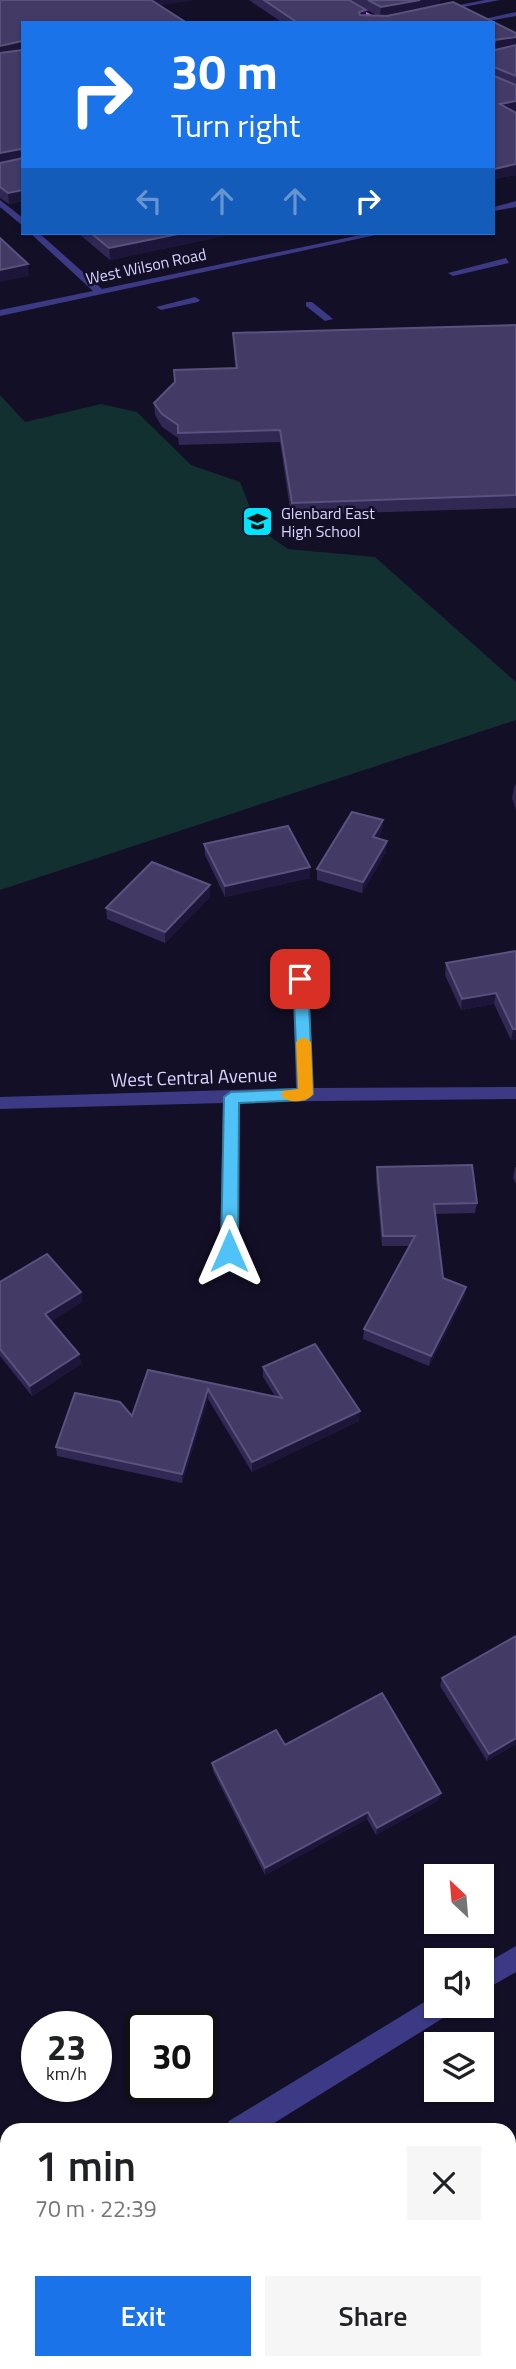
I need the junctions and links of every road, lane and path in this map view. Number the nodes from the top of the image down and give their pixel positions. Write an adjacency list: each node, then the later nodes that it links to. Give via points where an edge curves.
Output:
1 (340, 0): 7 (main road)
2 (506, 4): 3 (street)
3 (431, 11)
4 (516, 15): 6 (street)
5 (391, 18): 7 (street)
6 (483, 20)
7 (381, 21)
8 (0, 203): 11 (street)
9 (516, 204): 10 (street)
10 (495, 209)
11 (21, 221)
12 (36, 235): 16 (street)
13 (372, 235): 16 (street, West Wilson Road)
14 (506, 261): 15 (street)
15 (453, 273)
16 (100, 292): 20 (street, West Wilson Road)
17 (195, 300): 19 (street)
18 (309, 304): 21 (street)
19 (161, 307)
20 (0, 313)
21 (328, 318)
22 (300, 979): 24 (street)
23 (516, 1093): 24 (street, West Central Avenue)
24 (305, 1094): 25 (street, West Central Avenue)
25 (231, 1097): 26 (street, West Central Avenue); 27 (street)
26 (0, 1103)
27 (229, 1251)
28 (516, 1958): 29 (street)
29 (494, 1972)
30 (424, 2015): 31 (street)
31 (249, 2123)

